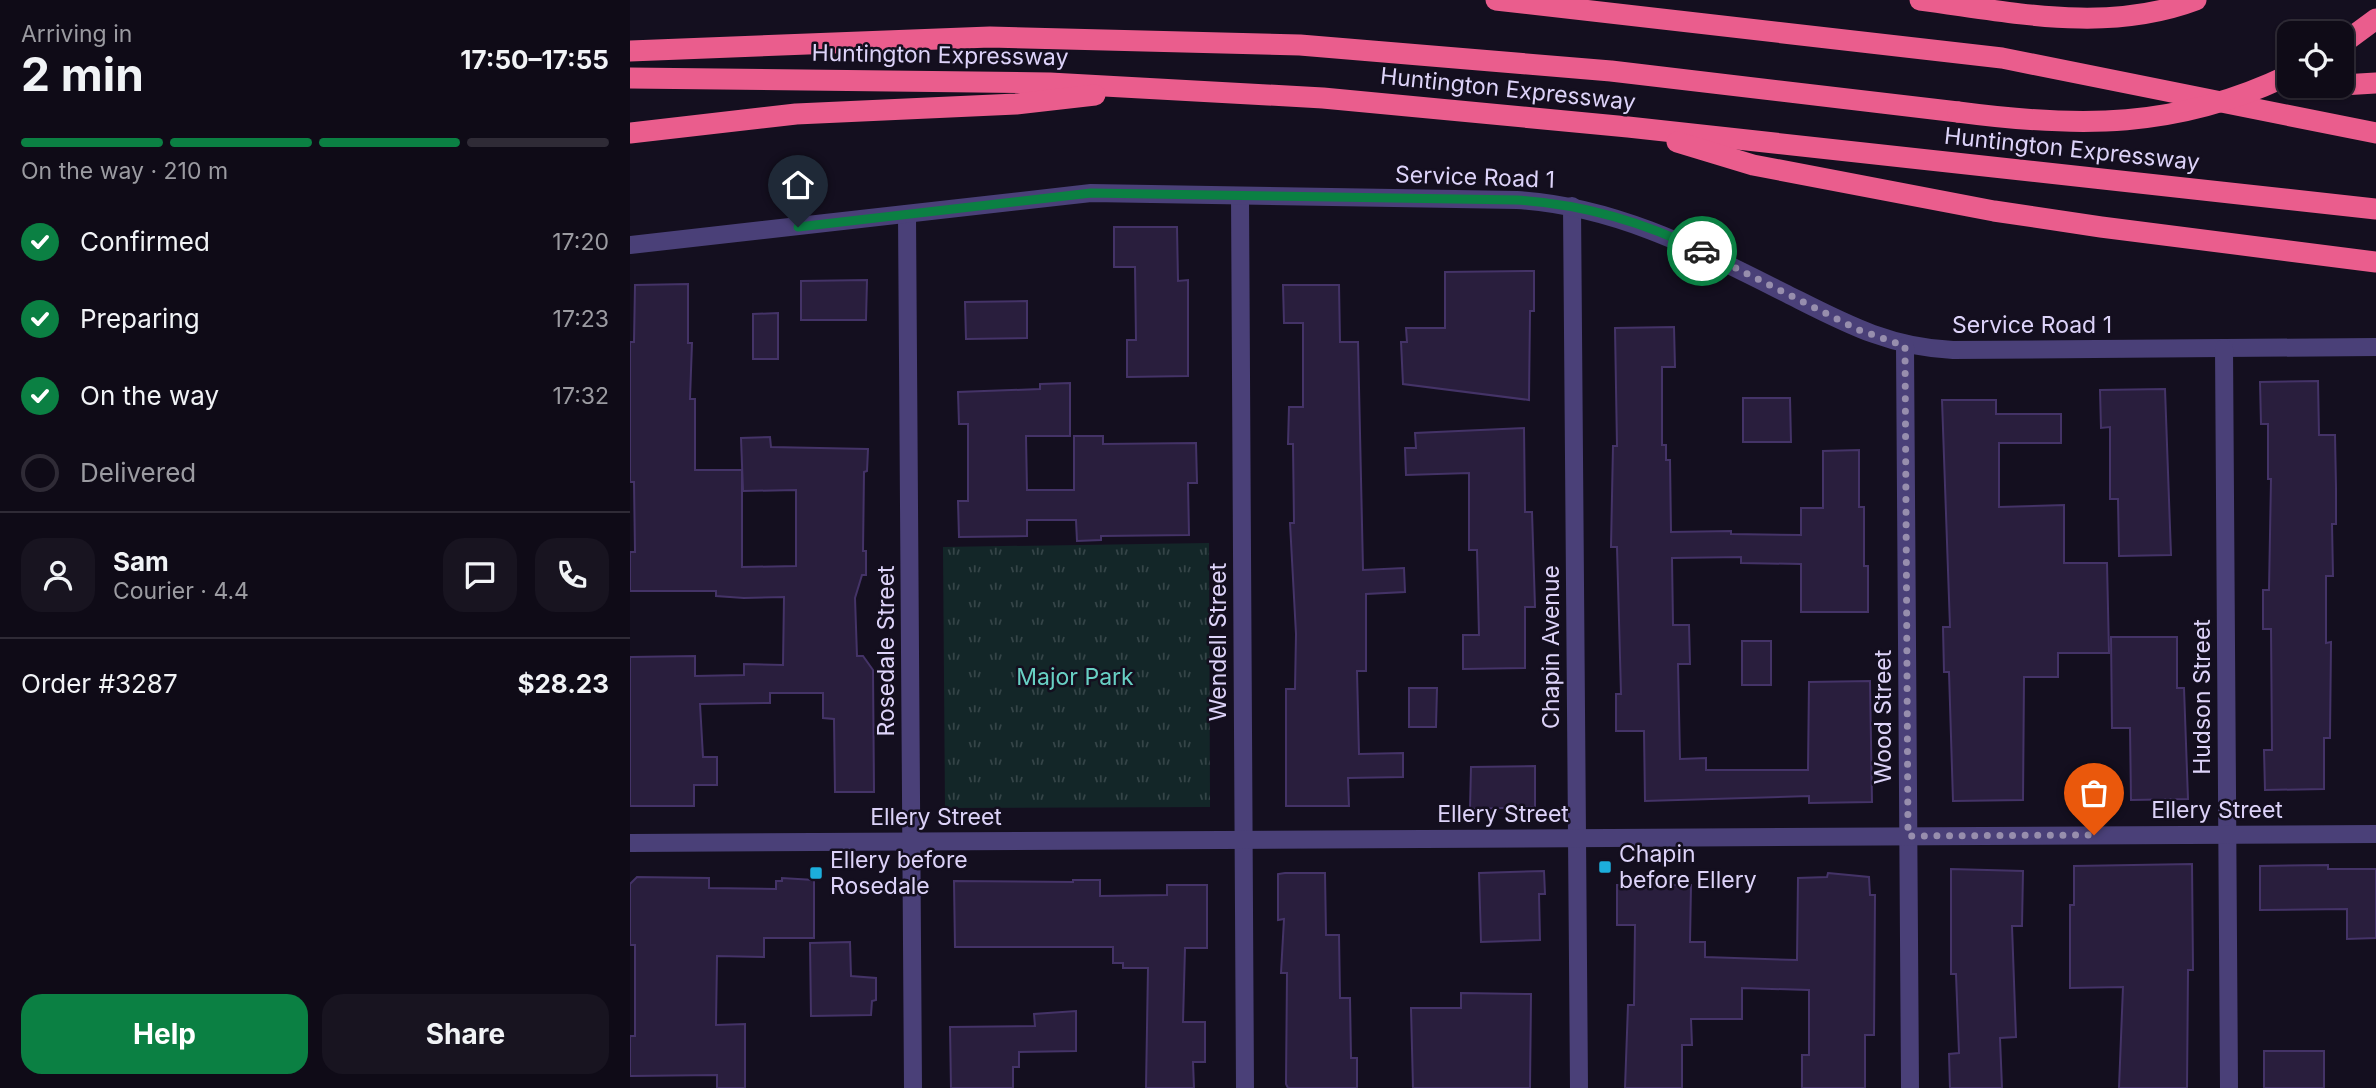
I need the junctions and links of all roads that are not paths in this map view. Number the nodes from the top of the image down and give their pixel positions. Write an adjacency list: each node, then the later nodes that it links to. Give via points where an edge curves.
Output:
1 (1496, 0): 13 (highway, via 2002,58)
2 (1920, 0): 3 (highway, via 2081,19 2136,16)
3 (2196, 0)
4 (2376, 19): 5 (highway)
5 (2354, 35)
6 (630, 51): 8 (highway, bridge, via 990,37 1287,45 1611,71 2053,122 2134,121 2179,114)
7 (630, 78): 12 (highway, Huntington Expressway)
8 (2277, 80)
9 (2376, 83): 10 (highway)
10 (2354, 84)
11 (2277, 86): 13 (highway)
12 (1157, 87): 14 (highway, Huntington Expressway, via 1366,101); 16 (highway, via 1017,104 796,114)
13 (2159, 87): 15 (highway)
14 (1628, 127): 19 (highway, Huntington Expressway); 22 (highway, via 1754,165 1872,189 2101,228)
15 (2376, 133)
16 (630, 134)
17 (1240, 196): 18 (street, Service Road 1, via 1517,200); 20 (street, Service Road 1, via 1091,193); 30 (street, Wendell Street)
18 (1572, 206): 23 (street, Service Road 1, via 1661,232 1859,330); 29 (street, Chapin Avenue)
19 (2376, 209)
20 (907, 214): 21 (street, Service Road 1); 31 (street, Rosedale Street)
21 (630, 246)
22 (2376, 262)
23 (1905, 346): 25 (street, Service Road 1, via 1953,350); 28 (street, Wood Street)
24 (2376, 347): 25 (street, Service Road 1)
25 (2224, 348): 27 (street, Hudson Street)
26 (2376, 834): 27 (street, Ellery Street)
27 (2227, 835): 28 (street, Ellery Street); 37 (street, Hudson Street)
28 (1908, 836): 29 (street, Ellery Street); 36 (street, Wood Street)
29 (1577, 838): 30 (street, Ellery Street); 35 (street, Chapin Avenue)
30 (1244, 840): 31 (street, Ellery Street); 34 (street, Wendell Street)
31 (911, 842): 32 (street, Ellery Street); 33 (street, Rosedale Street)
32 (630, 844)
33 (913, 1088)
34 (1245, 1088)
35 (1579, 1088)
36 (1909, 1088)
37 (2229, 1088)

